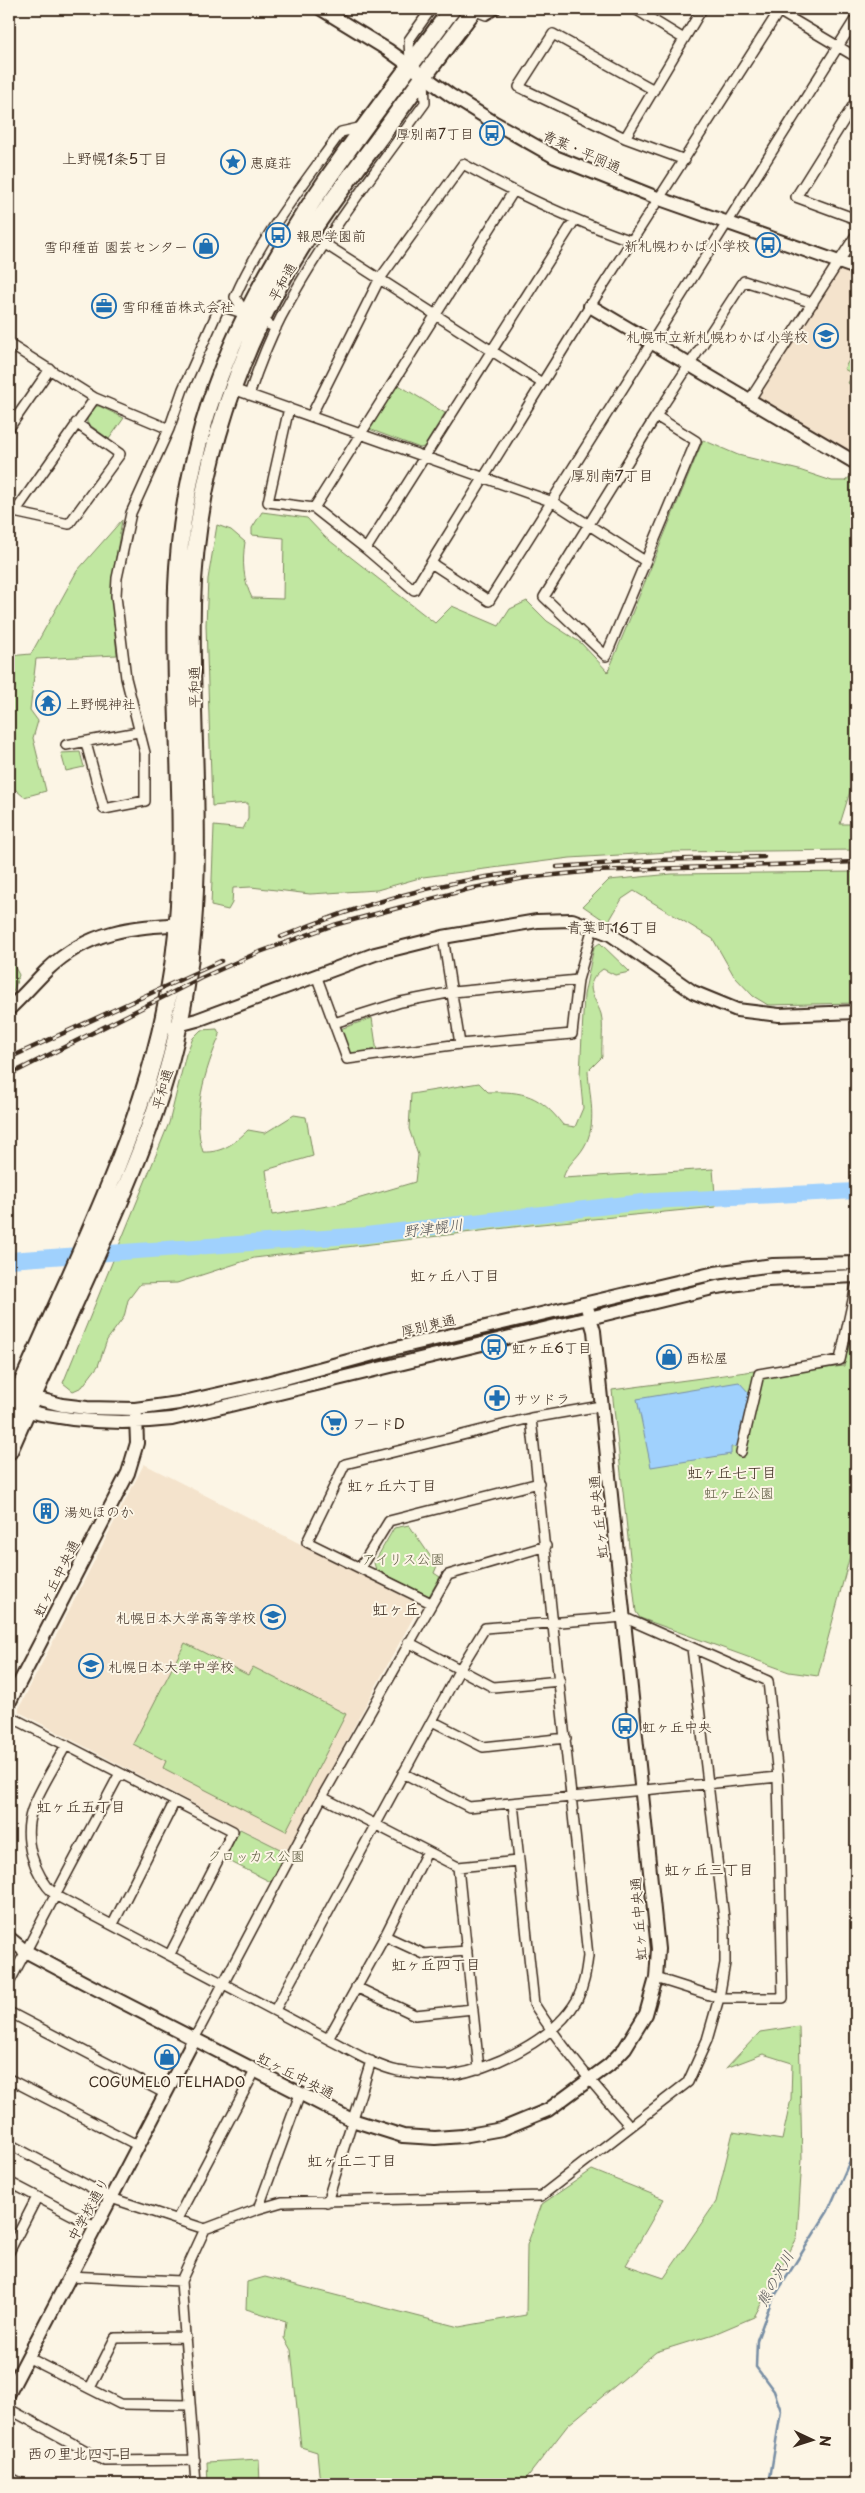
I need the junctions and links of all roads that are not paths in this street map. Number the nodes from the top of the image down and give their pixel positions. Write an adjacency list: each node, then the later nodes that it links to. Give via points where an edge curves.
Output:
1 (321, 9): 13 (street, 青葉・平岡通)
2 (431, 9): 13 (street, via 409,40)
3 (452, 9): 13 (highway, 平和通)
4 (473, 9): 5 (street, via 486,15); 13 (highway, 平和通)
5 (496, 9)
6 (635, 9): 10 (street)
7 (702, 9): 10 (street)
8 (777, 10): 11 (street); 17 (street)
9 (856, 18): 11 (street)
10 (684, 39): 14 (street)
11 (838, 46): 12 (street); 22 (street)
12 (856, 57)
13 (417, 70): 19 (street, 青葉・平岡通, via 495,124 555,157); 25 (street, via 425,103); 32 (highway, 平和通, via 312,229); 32 (highway, 平和通, via 367,126 286,242)
14 (654, 90): 16 (street); 16 (street, via 553,34 519,87)
15 (856, 101): 20 (street, via 796,197)
16 (625, 138): 17 (street)
17 (684, 160): 19 (street)
18 (513, 192): 21 (street); 28 (street, via 463,164); 31 (street)
19 (660, 199): 22 (street, 青葉・平岡通); 24 (street)
20 (856, 219)
21 (574, 221): 24 (street); 35 (street)
22 (729, 223): 26 (street, 青葉・平岡通); 33 (street)
23 (856, 235): 26 (street)
24 (632, 241): 30 (street)
25 (324, 244): 28 (street); 32 (street, via 300,282)
26 (838, 261): 27 (street, 青葉・平岡通); 29 (street)
27 (856, 268)
28 (379, 280): 31 (street); 44 (street)
29 (813, 303): 36 (street, via 744,281); 42 (street)
30 (590, 306): 33 (street); 38 (street)
31 (434, 314): 35 (street); 49 (street)
32 (261, 321): 39 (highway, 平和通); 40 (street); 48 (street, via 220,306); 63 (highway, 平和通, via 222,370 190,482 180,548 176,627)
33 (650, 342): 36 (street); 53 (street)
34 (9, 344): 37 (street)
35 (492, 351): 38 (street); 50 (street)
36 (690, 366): 42 (street); 45 (street)
37 (50, 369): 41 (street); 47 (street)
38 (542, 382): 52 (street)
39 (233, 389): 40 (street); 63 (highway, 平和通, via 211,459 193,575 196,840)
40 (249, 394): 43 (street)
41 (95, 398): 46 (street); 48 (street)
42 (749, 401): 51 (street)
43 (289, 408): 44 (street); 54 (street, via 268,502)
44 (311, 416): 49 (street)
45 (656, 416): 56 (street); 58 (street, via 696,441)
46 (76, 423): 55 (street); 55 (street, via 120,454 69,524)
47 (9, 428)
48 (169, 428): 60 (street, via 131,514 117,578 124,670)
49 (361, 433): 50 (street); 54 (street)
50 (425, 456): 52 (street); 57 (street)
51 (856, 463)
52 (483, 477): 53 (street); 59 (street)
53 (553, 502): 56 (street); 59 (street, via 489,601)
54 (314, 508): 57 (street)
55 (12, 511)
56 (589, 525): 58 (street); 58 (street, via 544,597 606,656)
57 (366, 549): 59 (street, via 414,590)
58 (645, 561)
59 (431, 563)
60 (138, 732): 61 (street); 61 (street, via 144,752 145,801 104,809)
61 (86, 743): 62 (street)
62 (66, 745)
63 (185, 924): 69 (street, via 134,927 92,939 74,948 47,970); 72 (highway, 平和通, via 187,982); 73 (highway, 平和通)
64 (592, 927): 65 (street, via 572,920 537,921); 67 (street); 70 (street, via 610,934 693,992 737,1010 779,1015)
65 (443, 937): 66 (street, via 375,954); 68 (street)
66 (316, 974): 71 (street); 72 (street)
67 (578, 980): 68 (street); 74 (street, via 572,1034)
68 (453, 992): 71 (street, via 401,1002); 74 (street)
69 (9, 1009)
70 (856, 1012)
71 (334, 1023): 74 (street, via 347,1060)
72 (179, 1025): 73 (street); 81 (highway, 平和通, via 152,1123 110,1226 84,1282)
73 (162, 1030): 81 (highway, 平和通, via 132,1130)
74 (460, 1044)
75 (856, 1263): 78 (street, 厚別東通, via 773,1265 715,1273)
76 (856, 1276): 78 (street, 厚別東通, via 767,1280)
77 (856, 1286): 87 (street, via 840,1360 759,1374)
78 (588, 1310): 79 (street, 厚別東通, via 392,1349); 80 (street, 厚別東通); 82 (street, 虹ヶ丘中央通, via 594,1331)
79 (263, 1384): 80 (street); 83 (street, 厚別東通, via 179,1403)
80 (266, 1397): 85 (street, 厚別東通, via 199,1414)
81 (16, 1403): 83 (street, 厚別東通); 85 (street, 厚別東通, via 92,1422); 86 (highway)
82 (601, 1406): 84 (street); 92 (street, 虹ヶ丘中央通)
83 (135, 1409): 85 (street, 虹ヶ丘中央通)
84 (532, 1418): 88 (street); 90 (street, via 345,1464 307,1542)
85 (137, 1423): 98 (street, 虹ヶ丘中央通, via 137,1443 128,1473)
86 (9, 1451)
87 (741, 1452)
88 (539, 1483): 89 (street); 90 (street, via 389,1521)
89 (546, 1546): 91 (street, via 448,1575); 93 (street)
90 (360, 1568): 91 (street)
91 (431, 1603): 94 (street)
92 (624, 1617): 93 (street); 95 (street); 107 (street, 虹ヶ丘中央通)
93 (554, 1622): 96 (street, via 485,1628); 97 (street)
94 (408, 1642): 96 (street); 109 (street)
95 (692, 1648): 105 (street, via 768,1681); 106 (street)
96 (460, 1670): 97 (street, via 493,1687); 100 (street)
97 (560, 1681): 101 (street)
98 (9, 1703)
99 (9, 1716): 102 (street)
100 (432, 1721): 101 (street, via 483,1747); 104 (street)
101 (566, 1738): 108 (street)
102 (66, 1745): 103 (street); 116 (street, via 32,1811 30,1830 30,1850 36,1870)
103 (120, 1773): 110 (street); 116 (street)
104 (403, 1773): 111 (street, via 469,1807); 112 (street)
105 (778, 1777): 106 (street); 127 (street, via 783,1998)
106 (706, 1783): 107 (street); 127 (street, via 725,1927 725,1963)
107 (642, 1790): 108 (street); 123 (street, 虹ヶ丘中央通, via 658,1949)
108 (572, 1796): 111 (street); 131 (street, via 588,1956 586,1979 576,2002)
109 (322, 1798): 112 (street); 125 (street)
110 (175, 1801): 117 (street); 122 (street, via 233,1831)
111 (513, 1803): 114 (street)
112 (376, 1824): 113 (street); 129 (street)
113 (427, 1852): 115 (street); 118 (street)
114 (518, 1861): 115 (street); 131 (street, via 534,2004)
115 (458, 1867): 121 (street)
116 (55, 1895): 117 (street); 120 (street)
117 (113, 1924): 122 (street)
118 (385, 1936): 121 (street, via 424,1954); 126 (street)
119 (9, 1938): 120 (street, 虹ヶ丘中央通)
120 (25, 1951): 124 (street); 132 (street, 虹ヶ丘中央通)
121 (467, 1951): 128 (street)
122 (170, 1954): 125 (street)
123 (656, 1978): 127 (street); 138 (street, 虹ヶ丘中央通, via 636,2031 615,2059)
124 (9, 1983)
125 (224, 1983): 129 (street); 132 (street)
126 (356, 1987): 128 (street, via 415,2014); 133 (street)
127 (719, 1998): 142 (street, via 707,2040 688,2082)
128 (473, 2009): 135 (street)
129 (275, 2010): 133 (street)
130 (9, 2012): 139 (street)
131 (551, 2030): 135 (street, via 520,2051); 138 (street)
132 (194, 2039): 136 (street, 虹ヶ丘中央通); 139 (street, 中学校通り)
133 (328, 2039): 134 (street)
134 (371, 2061): 135 (street, via 396,2070 418,2073 450,2075); 141 (street)
135 (479, 2068)
136 (255, 2072): 140 (street, 虹ヶ丘中央通); 150 (street)
137 (9, 2079): 144 (street)
138 (590, 2081): 141 (street, 虹ヶ丘中央通, via 548,2110 502,2129 463,2136 403,2136); 142 (street)
139 (166, 2094): 144 (street, 中学校通り)
140 (300, 2094): 141 (street, 虹ヶ丘中央通); 149 (street)
141 (352, 2120): 148 (street)
142 (630, 2126): 148 (street, via 541,2196)
143 (9, 2144): 147 (street)
144 (139, 2146): 147 (street, 中学校通り)
145 (9, 2182): 146 (street)
146 (37, 2197): 151 (street); 153 (street)
147 (111, 2198): 150 (street); 151 (street, 中学校通り)
148 (327, 2202): 149 (street, via 282,2202)
149 (258, 2209): 152 (street)
150 (177, 2219): 152 (street)
151 (95, 2226): 154 (street, 中学校通り)
152 (206, 2229): 155 (street)
153 (9, 2252)
154 (68, 2276): 155 (street); 157 (street, 中学校通り)
155 (181, 2282): 156 (street)
156 (186, 2337): 158 (street, via 115,2338); 160 (street)
157 (27, 2357): 158 (street); 159 (street, 中学校通り)
158 (90, 2388): 160 (street, via 120,2404)
159 (9, 2393)
160 (190, 2404): 162 (street)
161 (9, 2409): 162 (street, via 105,2461)
162 (195, 2460): 165 (street)
163 (9, 2477): 164 (street)
164 (24, 2484)
165 (196, 2484)

